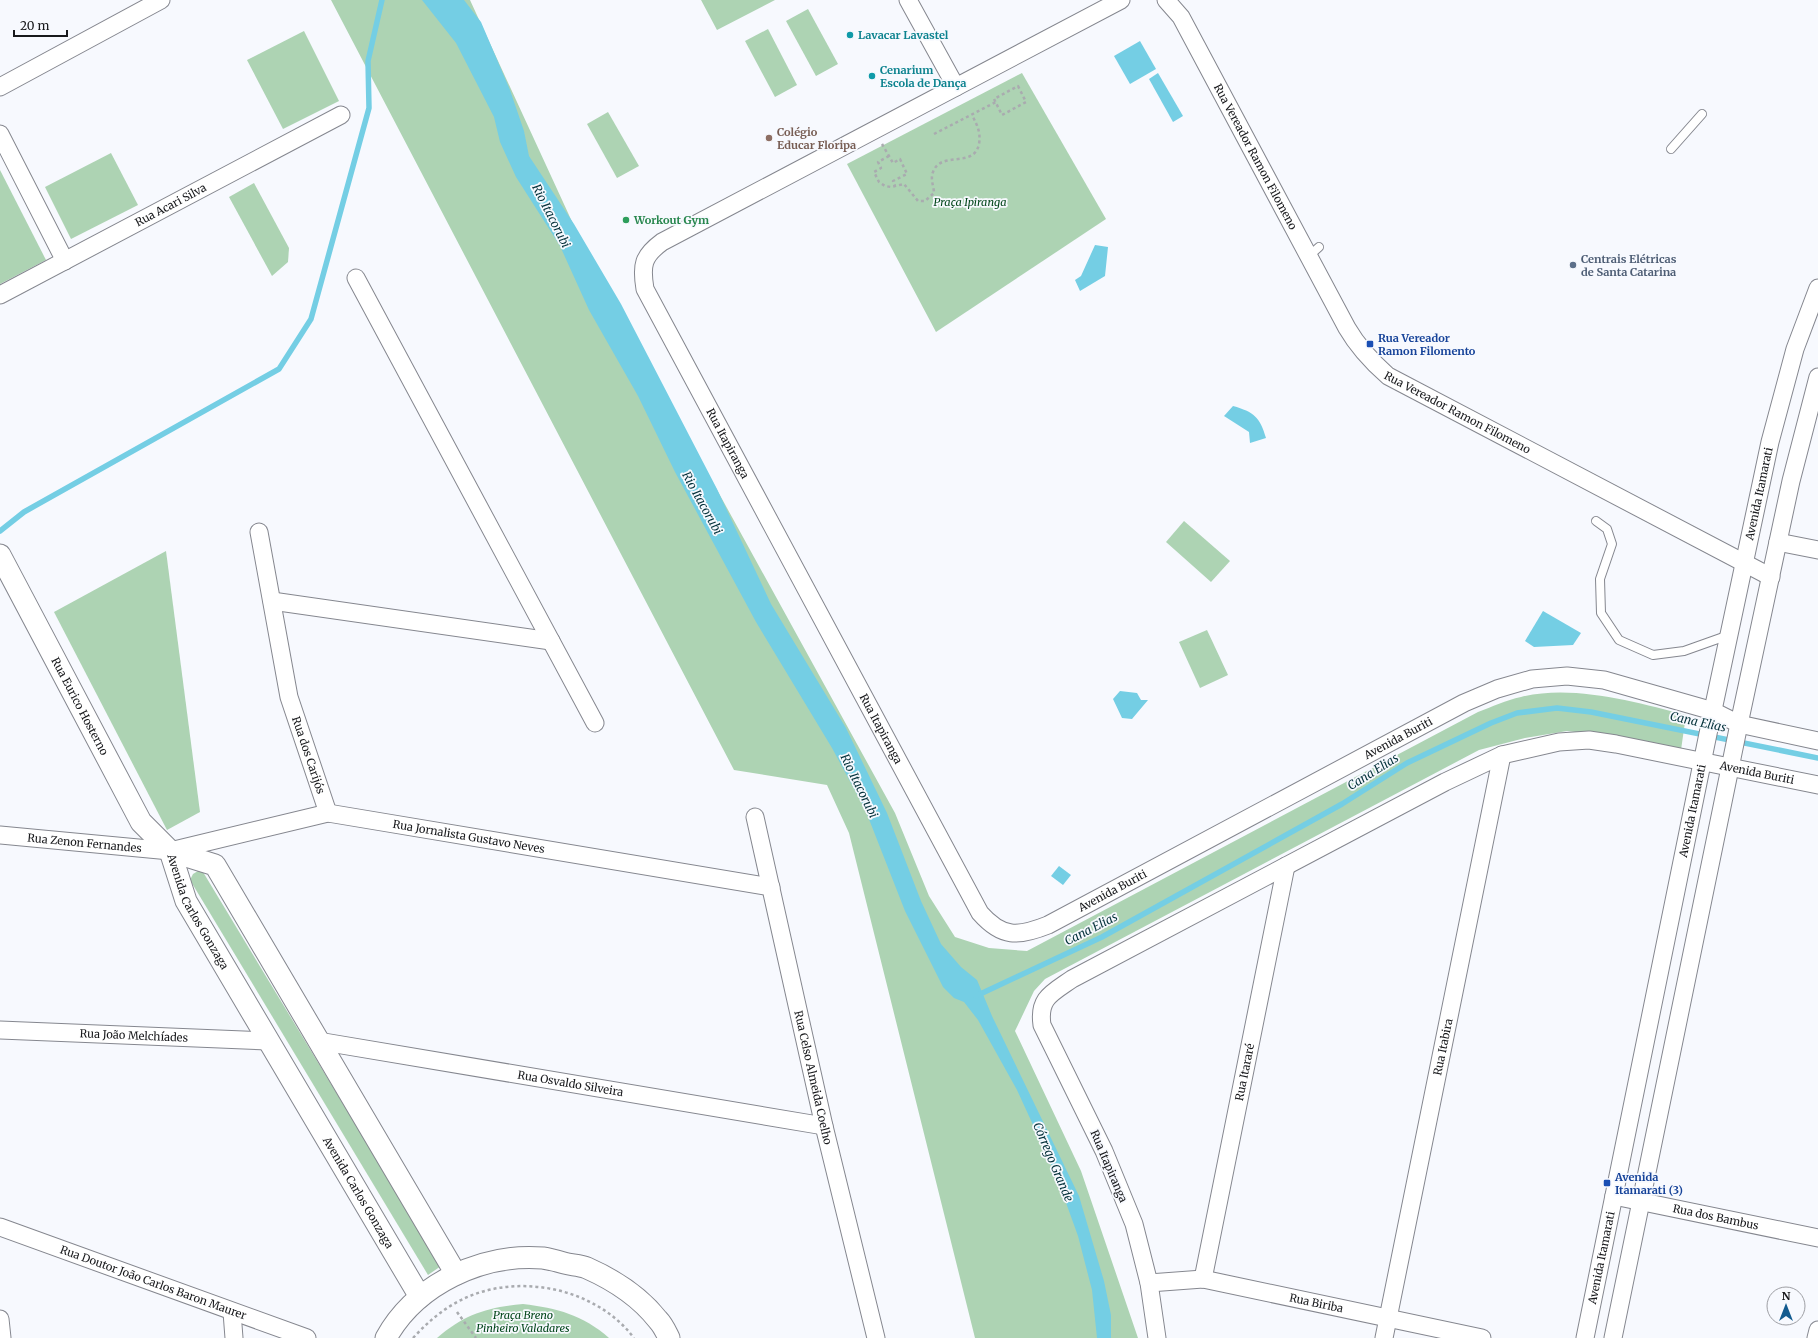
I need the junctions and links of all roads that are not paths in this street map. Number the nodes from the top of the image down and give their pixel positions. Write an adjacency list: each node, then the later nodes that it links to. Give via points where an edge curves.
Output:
1 (161, 0): 5 (street)
2 (908, 0): 6 (street)
3 (1121, 0): 6 (street)
4 (1166, 0): 21 (street, Rua Vereador Ramon Filomeno, via 1181,17 1314,252 1346,328 1372,362 1388,376)
5 (0, 87)
6 (956, 87): 40 (street, Rua Itapiranga, via 662,242 651,250 644,262 643,274 645,289 980,913 991,925)
7 (1702, 114): 10 (lane)
8 (341, 115): 11 (street, Rua Acari Silva)
9 (0, 134): 11 (street)
10 (1671, 149)
11 (65, 261): 14 (street, Rua Acari Silva)
12 (356, 278): 25 (street)
13 (1818, 288): 21 (street, Avenida Itamarati, via 1795,350 1779,406)
14 (0, 296)
15 (1818, 377): 18 (street)
16 (1596, 521): 24 (lane, via 1607,529 1612,544 1600,579 1601,613 1619,640 1653,654 1684,651)
17 (259, 532): 23 (street, Rua dos Carijós)
18 (1778, 542): 19 (street); 22 (street)
19 (1818, 550)
20 (0, 555): 37 (street, Rua Eurico Hosterno, via 142,822)
21 (1744, 565): 22 (street, Rua Vereador Ramon Filomeno); 24 (street, Avenida Itamarati)
22 (1771, 577): 28 (street)
23 (272, 601): 25 (street); 34 (street, Rua dos Carijós, via 289,697)
24 (1729, 635): 26 (street, Avenida Itamarati)
25 (551, 641): 27 (street)
26 (1711, 717): 28 (street, Avenida Buriti); 31 (street, Avenida Itamarati); 40 (street, Avenida Buriti, via 1604,680 1567,676 1532,679 1497,689 1464,703 1048,925 1025,932)
27 (595, 723)
28 (1738, 727): 29 (street, Avenida Buriti); 32 (street)
29 (1818, 741)
30 (1502, 755): 31 (street, Avenida Buriti, via 1559,742 1589,740); 38 (street, Avenida Buriti, via 1445,782); 55 (street, Rua Itabira)
31 (1703, 758): 32 (street, Avenida Buriti); 46 (street, Avenida Itamarati)
32 (1731, 764): 33 (street, Avenida Buriti); 47 (street)
33 (1818, 785)
34 (328, 813): 37 (street, Rua Jornalista Gustavo Neves); 39 (street, Rua Jornalista Gustavo Neves)
35 (755, 817): 39 (street, Rua Celso Almeida Coelho)
36 (0, 835): 37 (street, Rua Zenon Fernandes)
37 (170, 851): 43 (street, Avenida Carlos Gonzaga, via 215,865); 44 (street, Avenida Carlos Gonzaga, via 186,901)
38 (1286, 866): 41 (street, Avenida Buriti, via 1072,979 1054,991); 51 (street, Rua Itararé)
39 (770, 887): 45 (street, Rua Celso Almeida Coelho)
40 (1003, 931)
41 (1043, 1003): 52 (street, Rua Itapiranga, via 1040,1013 1042,1025 1104,1151 1134,1224)
42 (0, 1030): 44 (street, Rua João Melchíades)
43 (318, 1040): 45 (street, Rua Osvaldo Silveira); 50 (street, Avenida Carlos Gonzaga)
44 (268, 1041): 53 (street, Avenida Carlos Gonzaga)
45 (824, 1126): 63 (street, Rua Celso Almeida Coelho)
46 (1614, 1196): 47 (street, Rua dos Bambus); 67 (street, Avenida Itamarati)
47 (1641, 1202): 49 (street, Rua dos Bambus); 68 (street)
48 (0, 1228): 54 (street, Rua Doutor João Carlos Baron Maurer)
49 (1818, 1238)
50 (456, 1274): 53 (street); 62 (street, via 498,1260 543,1258 586,1268 626,1289 658,1320)
51 (1203, 1279): 52 (street, Rua Biriba); 55 (street, Rua Biriba)
52 (1149, 1282): 64 (street, Rua Itapiranga)
53 (420, 1297): 61 (street, via 392,1326)
54 (232, 1312): 59 (street); 60 (street, Rua Doutor João Carlos Baron Maurer)
55 (1388, 1318): 65 (street, Rua Itabira); 66 (street, Rua Biriba)
56 (0, 1319): 58 (street)
57 (1818, 1330): 69 (street)
58 (2, 1338)
59 (234, 1338)
60 (307, 1338)
61 (386, 1338)
62 (669, 1338)
63 (876, 1338)
64 (1157, 1338)
65 (1384, 1338)
66 (1482, 1338)
67 (1585, 1338)
68 (1613, 1338)
69 (1816, 1338)

